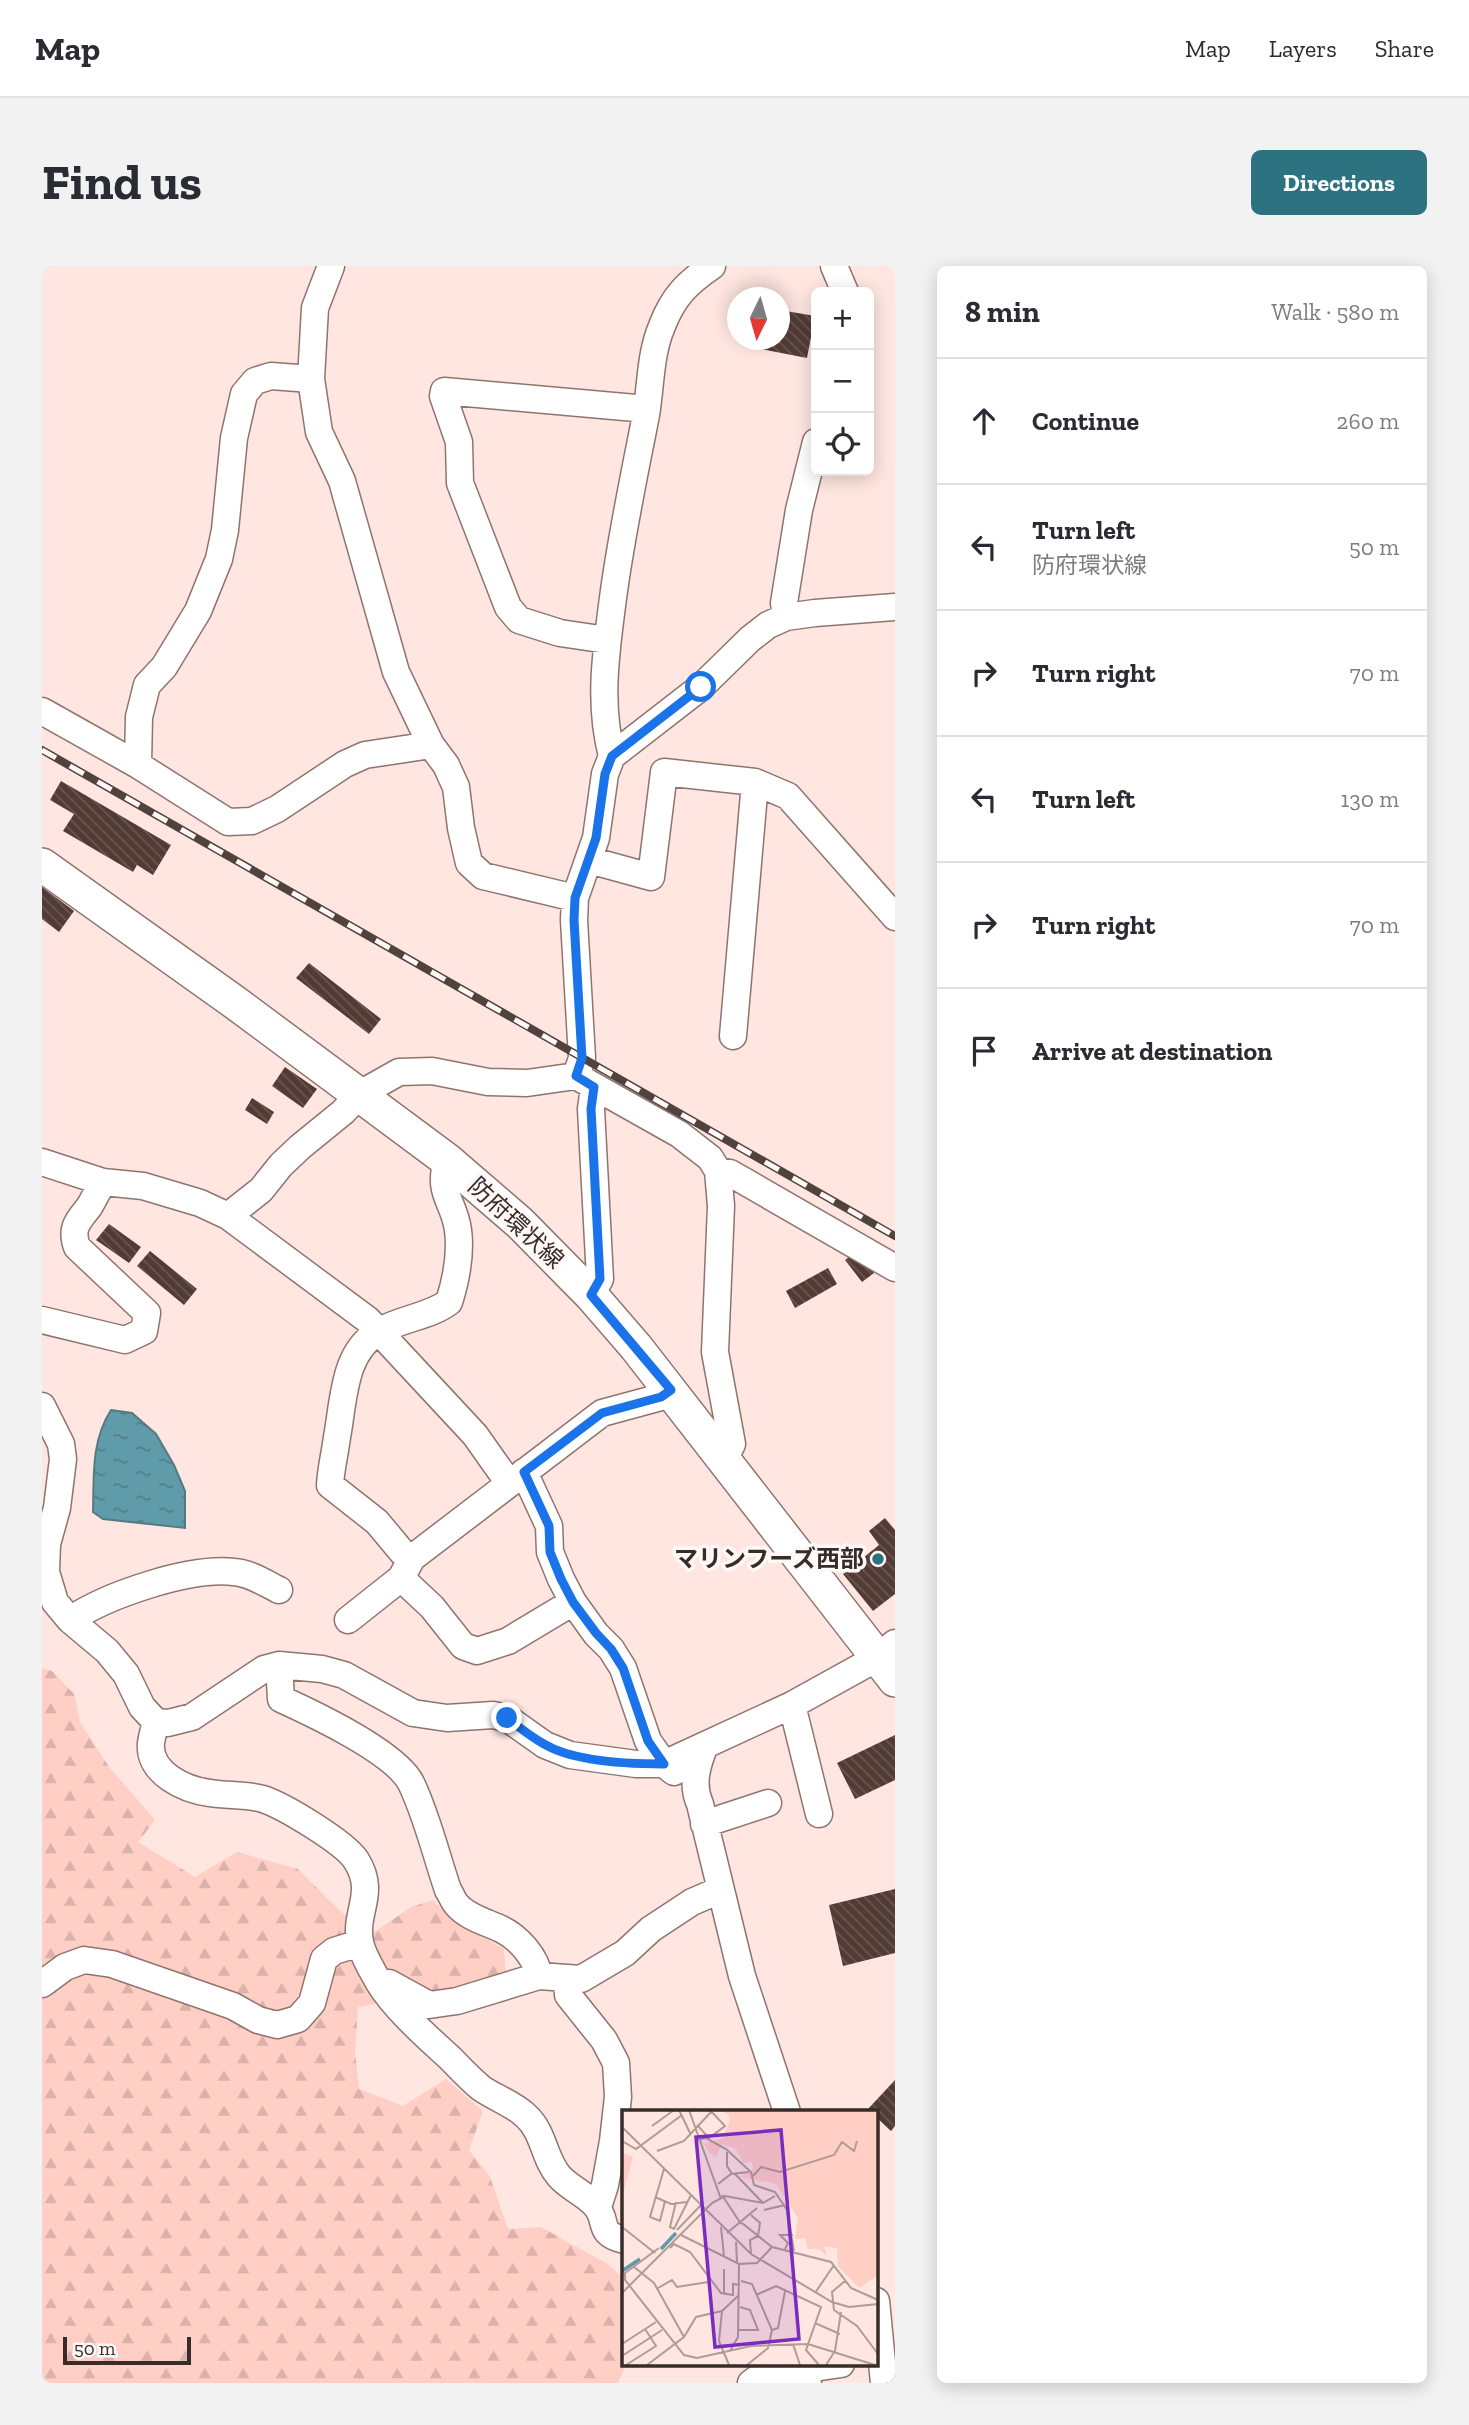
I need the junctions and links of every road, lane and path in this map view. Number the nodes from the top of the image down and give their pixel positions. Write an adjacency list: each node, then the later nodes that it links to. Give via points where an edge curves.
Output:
1 (331, 266): 5 (street, via 315,308)
2 (712, 266): 6 (street, via 674,298 656,341)
3 (834, 266): 4 (street)
4 (843, 287)
5 (311, 379): 12 (street, via 319,432 342,481 396,672); 14 (street, via 271,376 255,381 244,394 219,559 198,611 164,667 147,685 139,717)
6 (647, 409): 10 (street); 10 (street, via 444,391 443,396 459,442 460,483 508,607 519,620 560,633)
7 (811, 462): 9 (street, via 799,510 784,603)
8 (895, 607): 9 (street)
9 (786, 617): 13 (street, via 750,639 701,687)
10 (607, 639): 13 (street, via 604,728)
11 (42, 711): 14 (street)
12 (432, 745): 14 (street, via 365,755 253,821 228,822); 18 (street, via 456,787 469,863 483,876)
13 (612, 756): 16 (street)
14 (138, 765)
15 (755, 782): 16 (street, via 664,772 651,877); 19 (street, via 788,796); 20 (street)
16 (589, 860): 18 (street)
17 (42, 865): 22 (main road, 防府環状線)
18 (575, 898): 21 (street)
19 (895, 916)
20 (733, 1035)
21 (585, 1081): 22 (street, via 501,1083 432,1071 399,1072); 25 (street, via 679,1134 710,1158); 29 (street, via 591,1109 600,1279)
22 (360, 1094): 23 (main road, 防府環状線); 27 (street)
23 (447, 1160): 29 (main road, 防府環状線, via 520,1223); 31 (street, via 443,1189 458,1226 459,1245 449,1302)
24 (42, 1162): 26 (street)
25 (718, 1171): 28 (street, via 730,1173); 34 (street, via 721,1206 715,1352 732,1444)
26 (103, 1182): 27 (street, via 144,1186); 30 (street, via 76,1222 73,1237 77,1247 147,1313 144,1332 125,1340)
27 (228, 1216): 31 (street)
28 (895, 1268)
29 (591, 1295): 32 (main road, 防府環状線)
30 (42, 1320)
31 (379, 1331): 35 (street); 36 (street, via 367,1339 349,1368 330,1485 377,1522 402,1552)
32 (671, 1390): 34 (main road, 防府環状線); 35 (street, via 602,1413)
33 (42, 1406): 39 (street, via 61,1444 62,1459 46,1572 55,1602)
34 (725, 1458): 41 (main road, 防府環状線)
35 (517, 1477): 36 (street); 38 (street, via 549,1526 550,1552)
36 (407, 1568): 38 (street, via 463,1646 477,1651 508,1641); 40 (street)
37 (279, 1590): 39 (street, via 234,1572 187,1575 110,1600)
38 (573, 1602): 46 (street, via 623,1668 648,1741)
39 (70, 1620): 44 (street, via 113,1659)
40 (348, 1620)
41 (889, 1661): 43 (street)
42 (279, 1665): 44 (street, via 264,1669 192,1717); 46 (street, via 344,1675 413,1713 507,1718 545,1745 570,1755); 53 (street, via 281,1699 383,1754 410,1780 457,1906 522,1945)
43 (792, 1705): 45 (street); 49 (street)
44 (156, 1722): 52 (street, via 150,1746 157,1767 171,1779 194,1790 265,1800 353,1856 363,1872 366,1894)
45 (705, 1745): 46 (street); 47 (street)
46 (664, 1764): 47 (street)
47 (695, 1793): 50 (street)
48 (768, 1803): 50 (street)
49 (819, 1814)
50 (704, 1824): 51 (street)
51 (720, 1890): 54 (street, via 651,1928 625,1954 581,1979); 57 (street, via 742,1976)
52 (360, 1943): 55 (street); 56 (street, via 324,1959 312,2003 298,2019 277,2025 112,1964 84,1960)
53 (539, 1976): 54 (street); 55 (street, via 429,2005 392,1983)
54 (567, 1979): 58 (street, via 568,1995 604,2039 616,2063 613,2141)
55 (379, 1983): 58 (street, via 416,2026 481,2087 527,2116 558,2176)
56 (42, 1984)
57 (786, 2110)
58 (598, 2207): 59 (street, via 605,2231)
59 (622, 2239)
60 (878, 2357): 65 (street)
61 (804, 2366): 62 (street)
62 (828, 2366)
63 (751, 2383): 64 (street, via 772,2368)
64 (808, 2383)
65 (884, 2383)

